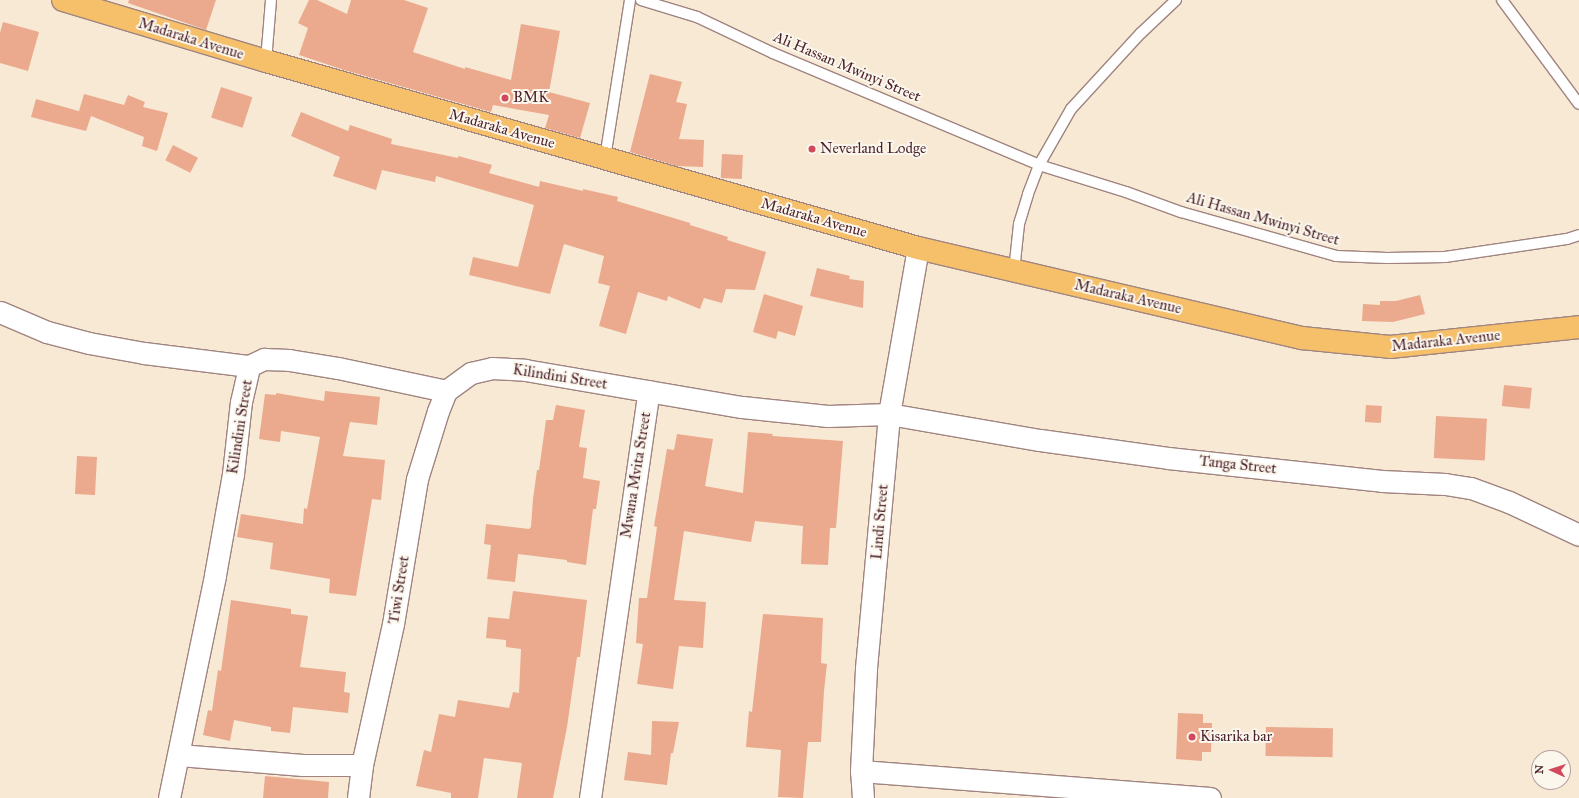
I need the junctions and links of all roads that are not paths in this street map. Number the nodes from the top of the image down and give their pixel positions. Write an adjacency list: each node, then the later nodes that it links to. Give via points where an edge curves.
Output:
1 (63, 0): 7 (main road, Madaraka Avenue)
2 (271, 0): 7 (lane)
3 (630, 0): 9 (lane)
4 (641, 0): 10 (lane, Ali Hassan Mwinyi Street, via 697,17 772,53)
5 (1176, 0): 10 (lane, via 1141,33 1070,109)
6 (1502, 0): 8 (lane)
7 (266, 62): 9 (main road, Madaraka Avenue)
8 (1579, 104)
9 (605, 158): 12 (main road, Madaraka Avenue)
10 (1039, 166): 11 (lane, Ali Hassan Mwinyi Street, via 1126,192 1181,212 1336,256 1445,257 1567,239); 13 (lane, via 1019,224)
11 (1579, 235)
12 (918, 248): 13 (main road, Madaraka Avenue); 19 (street, Lindi Street)
13 (1014, 271): 15 (main road, Madaraka Avenue, via 1302,338 1383,347)
14 (0, 312): 16 (street, via 47,332 89,343 144,353)
15 (1579, 327)
16 (249, 366): 17 (street, Kilindini Street, via 264,359 289,360); 21 (street, Kilindini Street, via 241,402 233,474 215,575)
17 (446, 391): 18 (street, Kilindini Street, via 471,373 492,368 525,370); 22 (street, Tiwi Street, via 417,479 394,624)
18 (649, 391): 19 (street, Mwana Mvita Street, via 742,407 828,416); 26 (street, Mwana Mvita Street)
19 (889, 414): 20 (street, Tanga Street, via 1040,440 1168,458 1382,481 1465,487 1509,502); 23 (street, Lindi Street, via 866,668)
20 (1579, 535)
21 (179, 755): 22 (street, via 303,765); 25 (street, Kilindini Street)
22 (362, 765): 24 (street, Tiwi Street)
23 (862, 771): 27 (street, Lindi Street); 28 (street)
24 (363, 796)
25 (169, 798)
26 (590, 798)
27 (864, 798)
28 (1210, 798)

